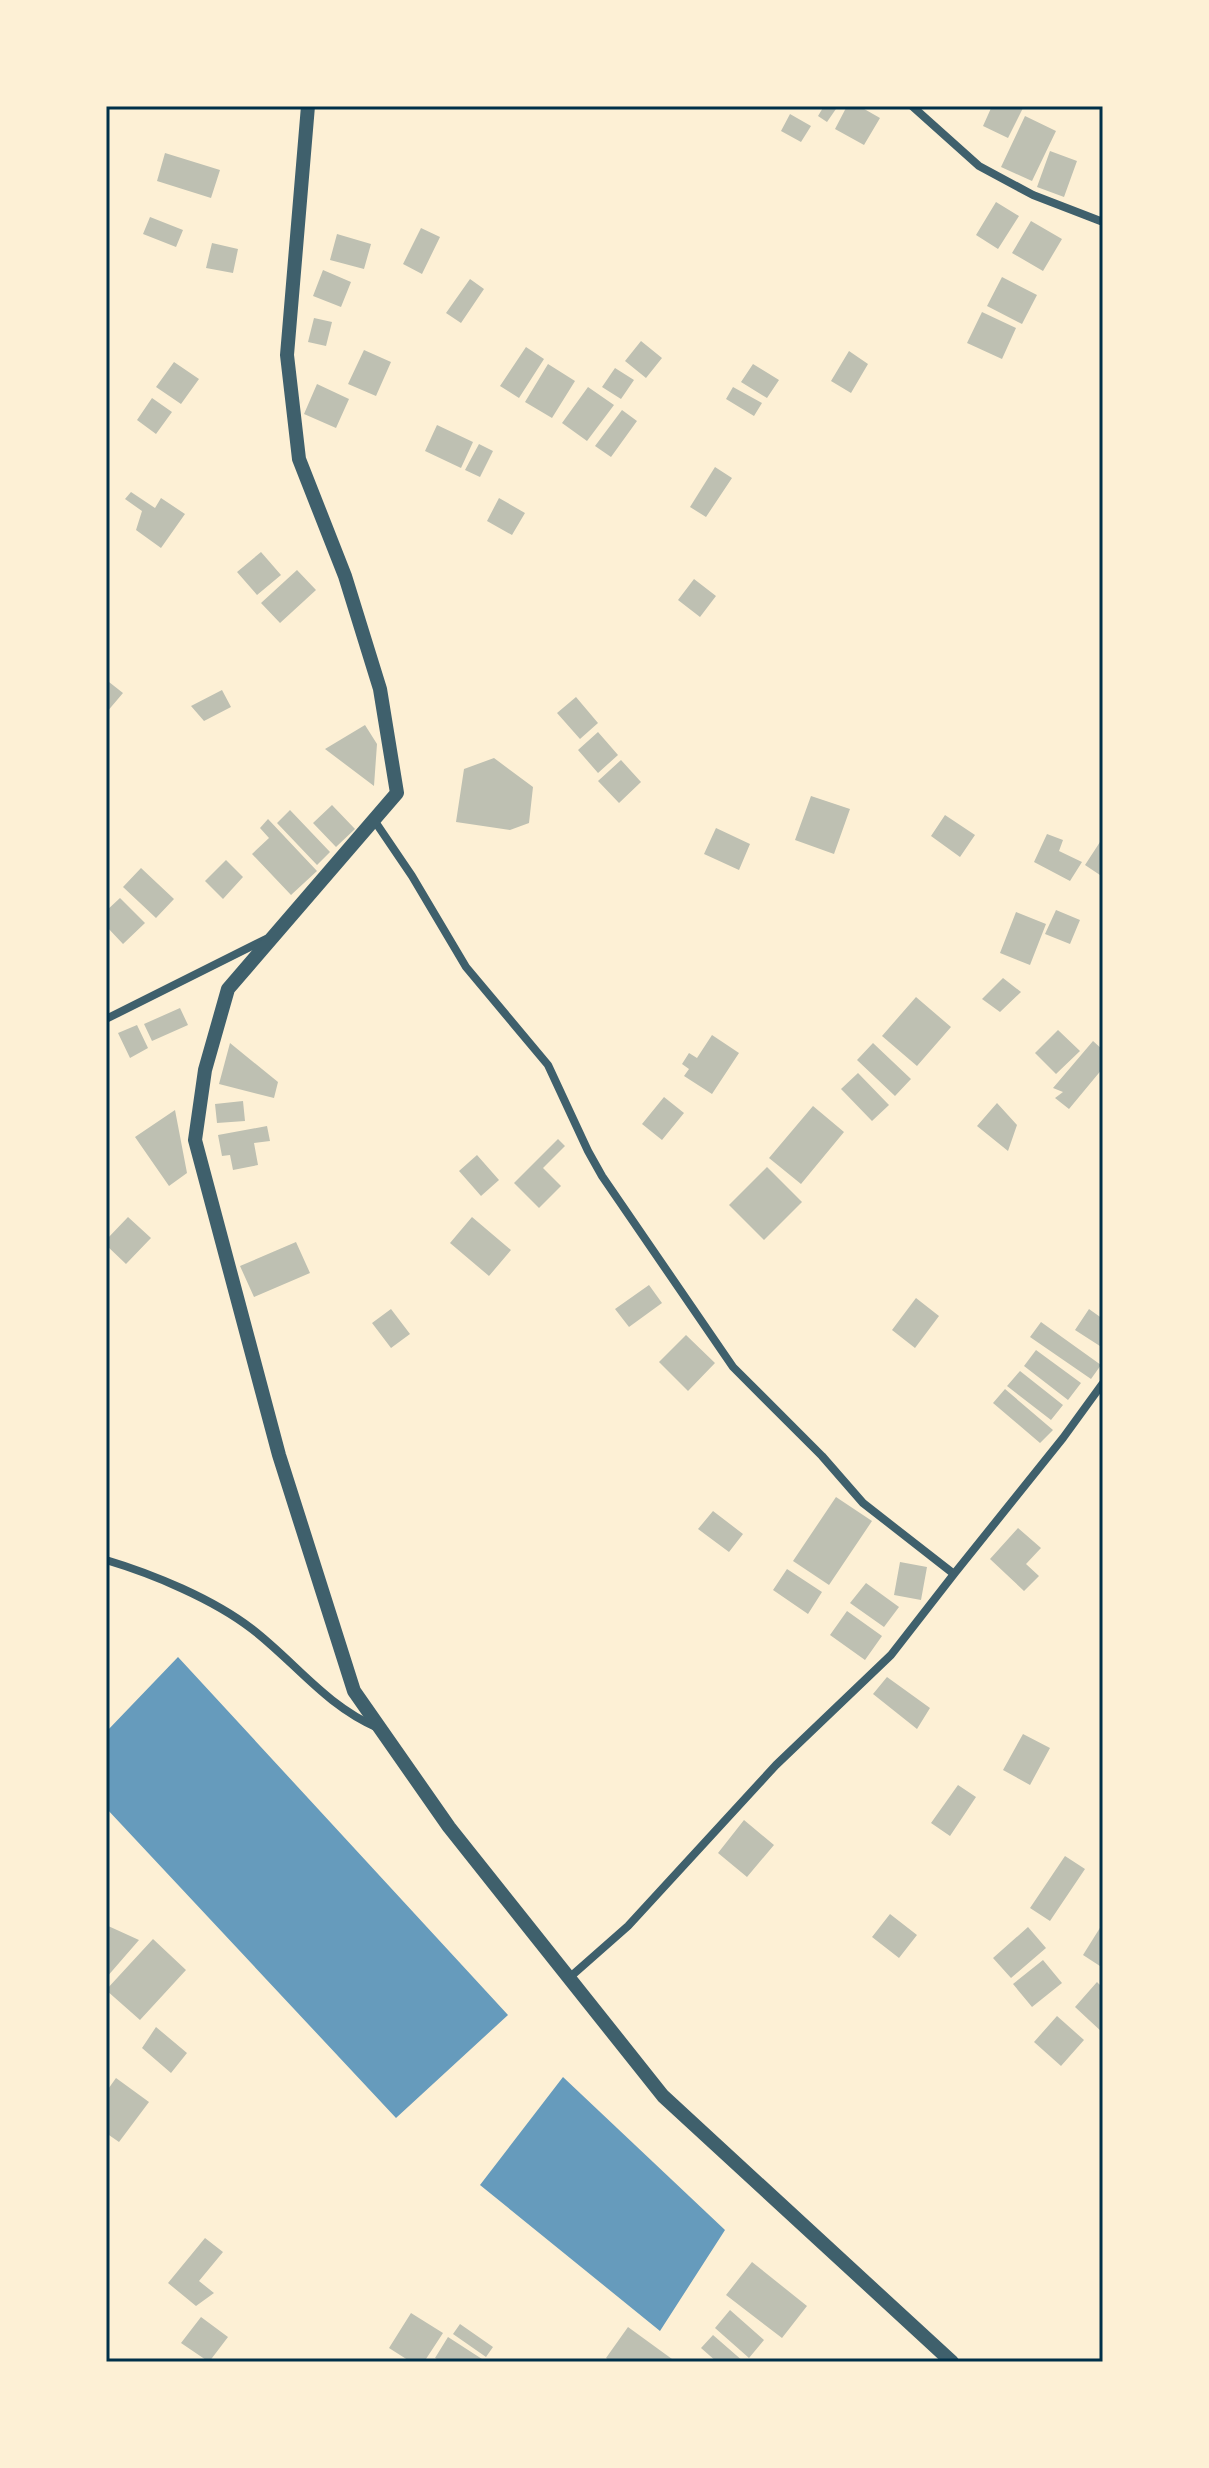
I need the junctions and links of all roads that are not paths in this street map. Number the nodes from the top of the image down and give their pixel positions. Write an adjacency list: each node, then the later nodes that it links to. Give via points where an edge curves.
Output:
1 (308, 106): 4 (street, via 287,355 299,459 345,576 380,689 397,793)
2 (912, 106): 3 (street, via 979,166 1033,195)
3 (1103, 222)
4 (374, 820): 5 (street); 9 (street, via 466,967 548,1065 602,1176 733,1367 863,1503)
5 (278, 932): 6 (street); 10 (street, via 228,989 205,1070 195,1140 283,1470 354,1691)
6 (106, 1019)
7 (1103, 1383): 9 (street)
8 (106, 1560): 10 (street, via 195,1595 251,1628 318,1691)
9 (954, 1574): 11 (street, via 891,1655 776,1765 628,1926)
10 (381, 1730): 11 (street, via 449,1827)
11 (569, 1978): 12 (street, via 663,2096)
12 (952, 2362)

